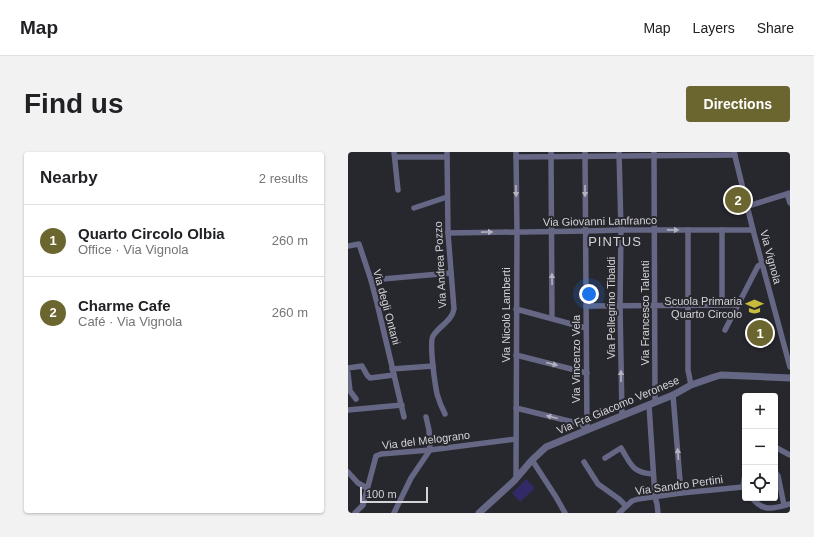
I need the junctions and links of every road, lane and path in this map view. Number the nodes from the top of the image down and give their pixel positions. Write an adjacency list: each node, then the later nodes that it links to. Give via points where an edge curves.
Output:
1 (688, 153): 2 (street); 8 (street)
2 (735, 153): 14 (street, Via Vignola)
3 (447, 154): 9 (street); 12 (street, Via Andrea Pozzo)
4 (516, 154): 5 (street); 22 (street, Via Nicolò Lamberti, one-way to 22)
5 (551, 154): 6 (street); 23 (street)
6 (585, 154): 7 (street); 21 (street, Via Vincenzo Vela, one-way to 21)
7 (619, 154): 8 (street); 16 (street, Via Pellegrino Tibaldi)
8 (654, 154): 17 (street, Via Francesco Talenti)
9 (395, 155): 10 (street)
10 (398, 190)
11 (788, 193): 13 (street); 14 (street)
12 (447, 197): 15 (street); 24 (street, Via Andrea Pozzo)
13 (790, 203)
14 (748, 206): 20 (street, Via Vignola)
15 (414, 208)
16 (621, 230): 17 (street, Via Giovanni Lanfranco); 21 (street, Via Giovanni Lanfranco); 32 (street, Via Pellegrino Tibaldi)
17 (654, 230): 18 (street, Via Giovanni Lanfranco, one-way to 18); 33 (street, Via Francesco Talenti)
18 (688, 230): 19 (street, Via Giovanni Lanfranco); 34 (street)
19 (722, 230): 20 (street, Via Giovanni Lanfranco); 29 (street)
20 (753, 230): 26 (street, Via Vignola)
21 (586, 231): 23 (street, Via Giovanni Lanfranco); 31 (street, Via Vincenzo Vela)
22 (517, 232): 23 (street, Via Giovanni Lanfranco); 24 (street, Via Giovanni Lanfranco, one-way to 22); 35 (street, Via Nicolò Lamberti)
23 (551, 232): 36 (street, one-way to 23)
24 (448, 233): 27 (street, Via Andrea Pozzo)
25 (348, 246): 28 (street, Via degli Ontani, via 359,244)
26 (762, 264): 30 (street, via 758,266); 41 (street, Via Vignola)
27 (451, 273): 28 (street); 40 (street, Via Andrea Pozzo, via 454,309 452,316 432,338)
28 (371, 280): 43 (street, Via degli Ontani)
29 (722, 305): 30 (street); 34 (street)
30 (737, 305): 38 (street)
31 (586, 306): 32 (street); 37 (street, Via Vincenzo Vela)
32 (620, 306): 33 (street); 56 (street, Via Pellegrino Tibaldi, one-way to 32)
33 (655, 306): 34 (street); 51 (street, Via Francesco Talenti)
34 (689, 306): 48 (street, via 688,370)
35 (516, 309): 36 (street); 39 (street, Via Nicolò Lamberti)
36 (552, 318): 37 (street)
37 (586, 328): 45 (street, Via Vincenzo Vela)
38 (725, 330)
39 (516, 355): 45 (street, one-way to 45); 53 (street, Via Nicolò Lamberti)
40 (433, 366): 43 (street); 55 (street, Via Andrea Pozzo)
41 (790, 367)
42 (348, 368): 46 (street, via 362,366 370,378)
43 (392, 369): 46 (street, Via degli Ontani)
44 (348, 373): 50 (street, via 350,391)
45 (587, 373): 59 (street, Via Vincenzo Vela)
46 (394, 376): 52 (street, Via degli Ontani)
47 (790, 378): 48 (street, Via Fra Giacomo Veronese, via 721,375)
48 (691, 386): 49 (street, Via Fra Giacomo Veronese)
49 (673, 395): 51 (street, Via Fra Giacomo Veronese); 73 (street, one-way to 49)
50 (356, 399)
51 (652, 403): 56 (street, Via Fra Giacomo Veronese); 68 (street, Via Francesco Talenti)
52 (402, 405): 54 (street); 57 (street, Via degli Ontani)
53 (516, 408): 59 (street, one-way to 53); 60 (street, Via Nicolò Lamberti)
54 (348, 410)
55 (444, 414)
56 (622, 415): 59 (street, Via Fra Giacomo Veronese)
57 (404, 417)
58 (426, 417): 62 (street)
59 (585, 425): 65 (street, Via Fra Giacomo Veronese, via 546,447)
60 (516, 438): 62 (street, Via del Melograno); 70 (street, Via Nicolò Lamberti)
61 (778, 449): 63 (street)
62 (430, 450): 71 (street, Via del Melograno, via 376,456); 80 (street, via 410,478)
63 (790, 455)
64 (605, 458): 68 (street, via 621,448 636,470)
65 (532, 460): 70 (street, Via Fra Giacomo Veronese); 82 (street)
66 (584, 462): 78 (street, via 598,484)
67 (348, 472): 71 (street)
68 (653, 474): 74 (street, Via Francesco Talenti)
69 (778, 476): 77 (street)
70 (517, 477): 81 (street, Via Fra Giacomo Veronese)
71 (367, 488): 79 (street, Via del Melograno, via 363,505)
72 (742, 489): 73 (street, Via Sandro Pertini)
73 (680, 493): 74 (street, Via Sandro Pertini)
74 (654, 497): 78 (street, Via Sandro Pertini, via 638,499); 84 (street, Via Francesco Talenti)
75 (755, 501): 77 (street, via 762,508)
76 (790, 504): 77 (street)
77 (784, 505)
78 (626, 506): 83 (street, Via Sandro Pertini)
79 (355, 513)
80 (394, 513)
81 (479, 513)
82 (565, 513)
83 (619, 513)
84 (658, 513)

